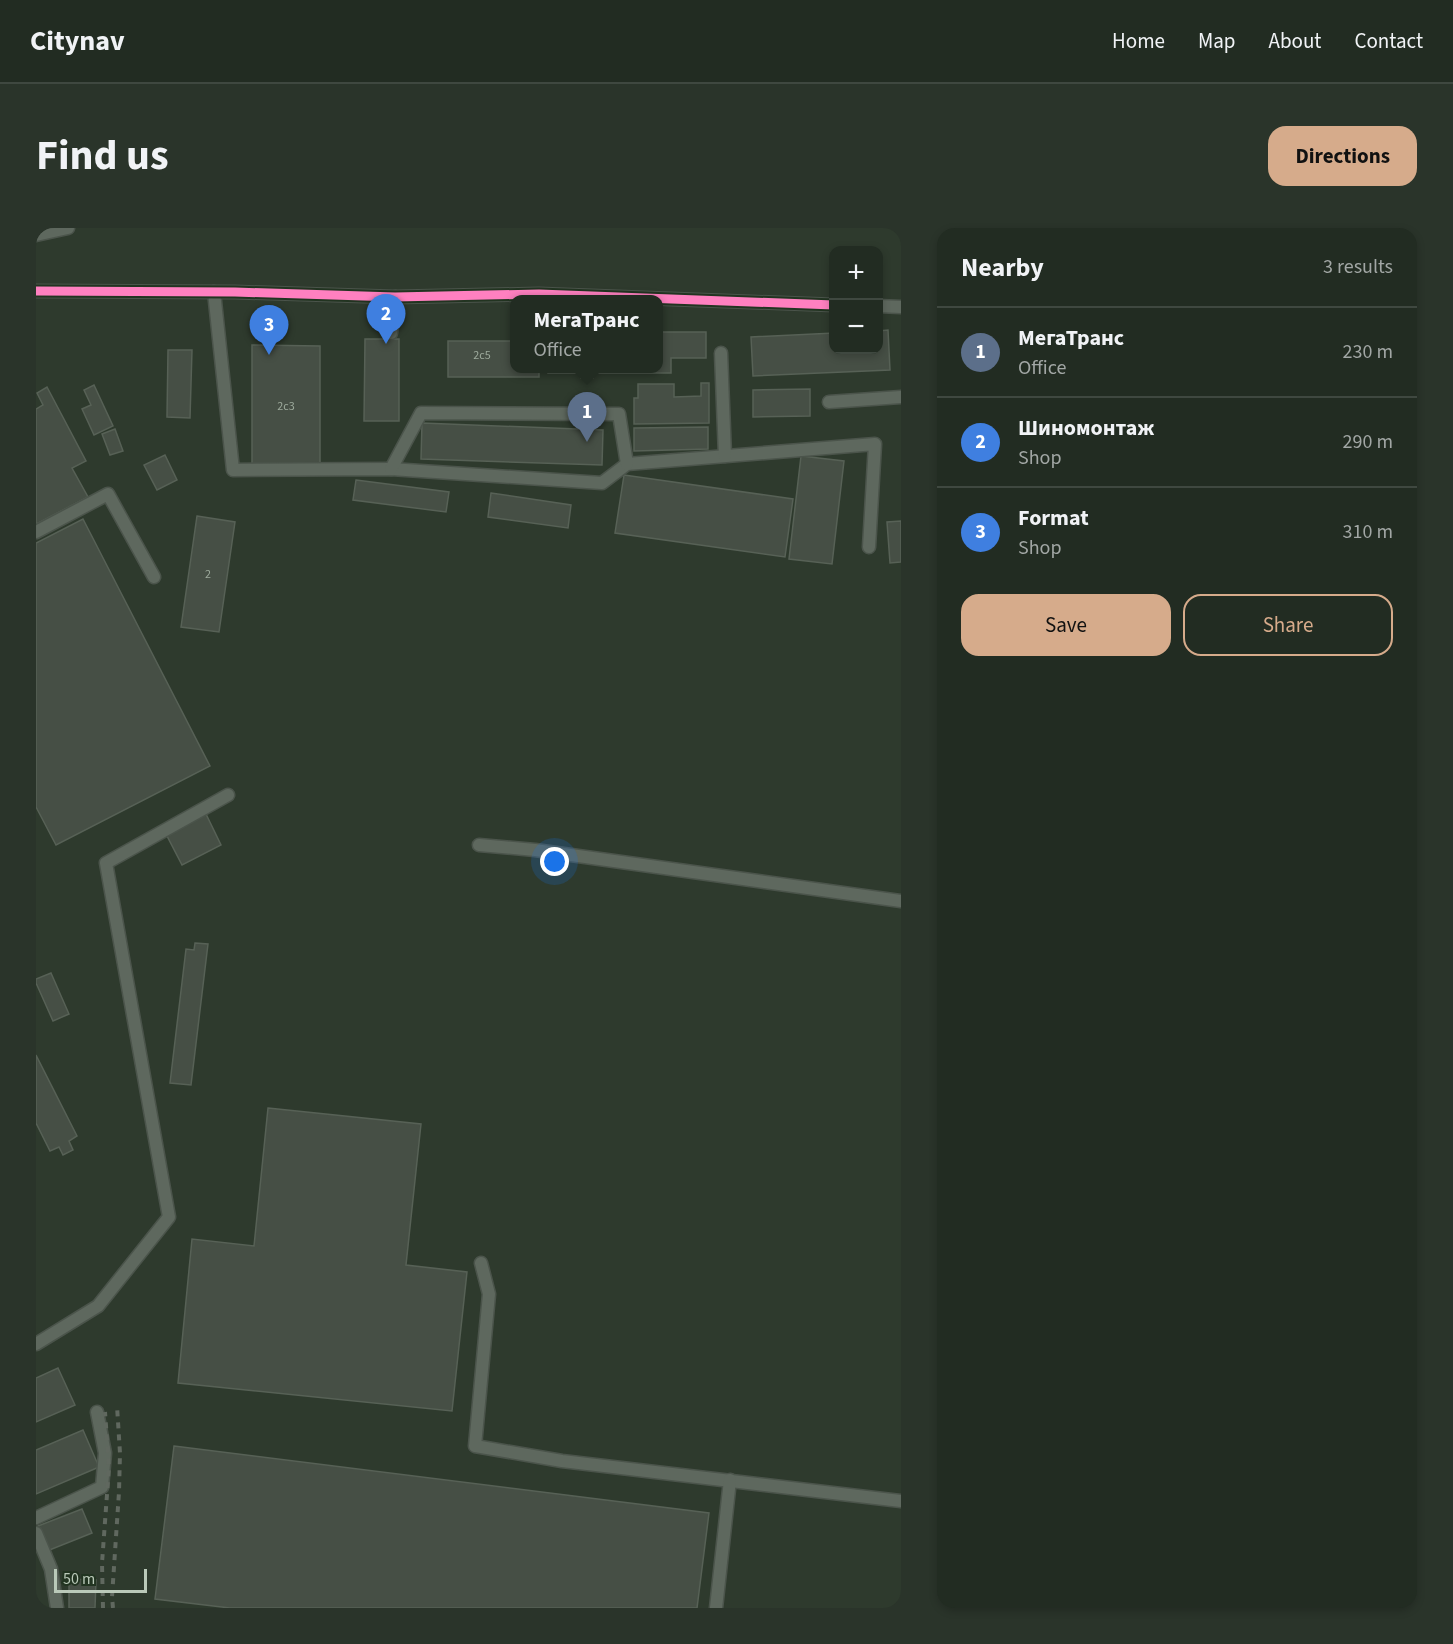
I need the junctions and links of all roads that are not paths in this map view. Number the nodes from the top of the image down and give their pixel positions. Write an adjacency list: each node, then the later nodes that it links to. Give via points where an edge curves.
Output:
1 (68, 228): 2 (street)
2 (36, 235)
3 (36, 291): 4 (street)
4 (214, 292): 6 (street); 17 (street, via 233,470)
5 (566, 295): 6 (street)
6 (394, 297): 11 (street)
7 (663, 299): 8 (street)
8 (829, 305)
9 (883, 306): 10 (street)
10 (901, 307)
11 (392, 333)
12 (721, 353): 15 (street)
13 (901, 397): 14 (street)
14 (829, 402)
15 (725, 456): 16 (street); 19 (street, via 875,444)
16 (627, 464): 17 (street, via 602,483); 17 (street, via 619,414 421,413)
17 (391, 469)
18 (36, 531): 20 (street, via 108,494)
19 (869, 547)
20 (154, 577)
21 (228, 795): 25 (street, via 106,863 170,1217 98,1306)
22 (479, 845): 23 (street)
23 (901, 901)
24 (481, 1263): 27 (street, via 489,1293 475,1446 562,1461)
25 (36, 1344)
26 (97, 1412): 29 (street, via 105,1453 102,1488)
27 (730, 1480): 28 (street); 32 (street)
28 (901, 1501)
29 (36, 1518)
30 (36, 1533): 31 (street, via 51,1569)
31 (57, 1608)
32 (716, 1608)

